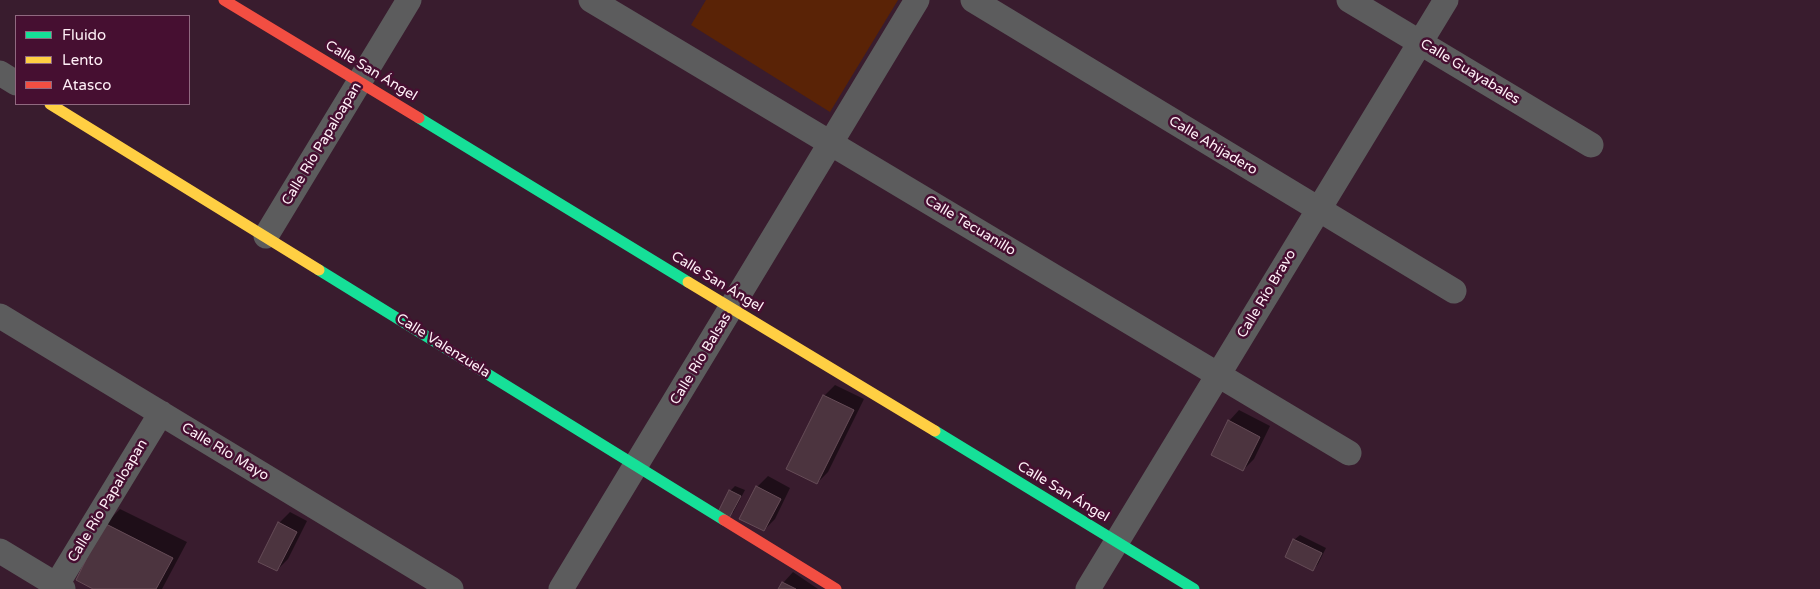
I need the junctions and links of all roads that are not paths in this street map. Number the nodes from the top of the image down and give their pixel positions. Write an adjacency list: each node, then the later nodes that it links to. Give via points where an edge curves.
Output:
1 (224, 0): 11 (street, Calle San Ángel)
2 (409, 0): 11 (street, Calle Río Papaloapan)
3 (592, 0): 13 (street, Calle Tecuanillo)
4 (917, 0): 13 (street, Calle Río Balsas)
5 (973, 0): 15 (street, Calle Ahijadero)
6 (1349, 0): 8 (street, Calle Guayabales)
7 (1446, 0): 8 (street, Calle Río Bravo)
8 (1420, 43): 14 (street, Calle Guayabales); 15 (street, Calle Río Bravo)
9 (0, 73): 10 (street)
10 (15, 82)
11 (359, 82): 16 (street, Calle Río Papaloapan); 18 (street, Calle San Ángel)
12 (52, 105): 16 (street, Calle Valenzuela)
13 (831, 143): 18 (street, Calle Río Balsas); 20 (street, Calle Tecuanillo)
14 (1591, 145)
15 (1319, 209): 17 (street, Calle Ahijadero); 20 (street, Calle Río Bravo)
16 (266, 236): 23 (street, Calle Valenzuela)
17 (1454, 291)
18 (731, 308): 23 (street, Calle Río Balsas); 24 (street, Calle San Ángel)
19 (0, 316): 21 (street, Calle Río Mayo)
20 (1218, 375): 22 (street, Calle Tecuanillo); 24 (street, Calle Río Bravo)
21 (161, 413): 26 (street, Calle Río Papaloapan); 27 (street, Calle Río Mayo)
22 (1349, 453)
23 (636, 466): 28 (street, Calle Río Balsas); 29 (street, Calle Valenzuela)
24 (1117, 542): 30 (street, Calle Río Bravo); 31 (street, Calle San Ángel)
25 (0, 551): 26 (street)
26 (58, 588)
27 (451, 589)
28 (561, 589)
29 (836, 589)
30 (1088, 589)
31 (1194, 589)

